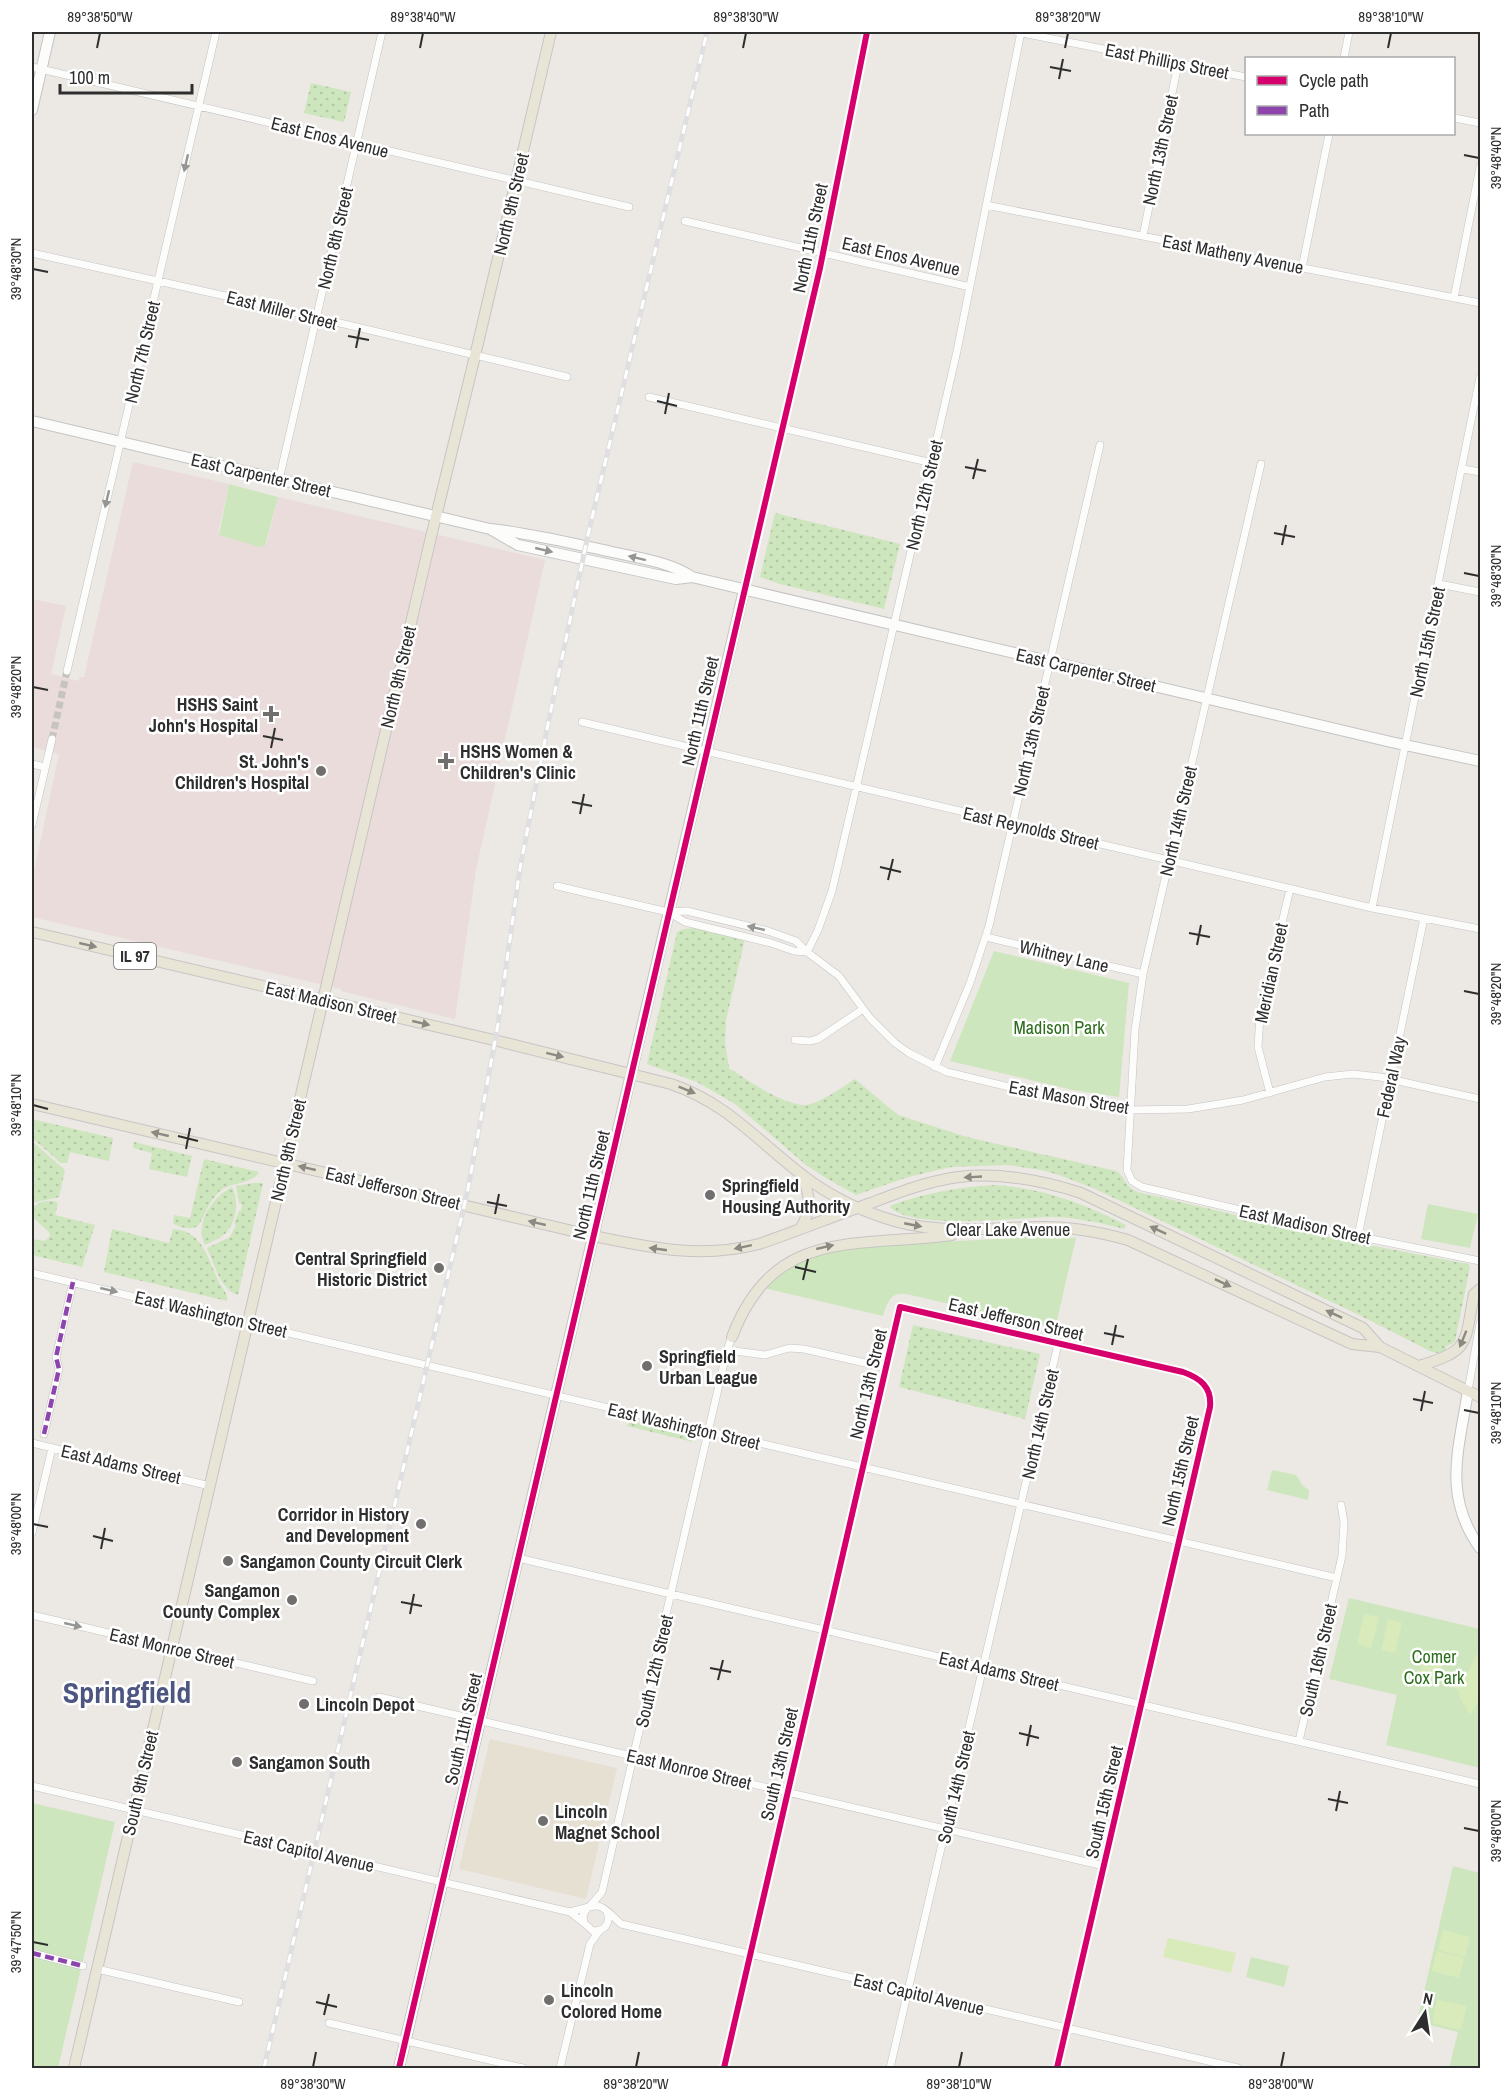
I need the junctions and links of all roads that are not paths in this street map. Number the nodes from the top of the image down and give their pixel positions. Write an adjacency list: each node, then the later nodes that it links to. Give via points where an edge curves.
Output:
1 (50, 32): 10 (street)
2 (216, 32): 12 (street, North 7th Street)
3 (382, 32): 17 (street, North 8th Street)
4 (551, 32): 19 (main road, North 9th Street)
5 (867, 32): 25 (street, North 11th Street)
6 (1019, 32): 9 (street, East Phillips Street); 20 (street, North 12th Street)
7 (1349, 32): 8 (street)
8 (1344, 57)
9 (1178, 64): 11 (street, East Phillips Street); 23 (street, North 13th Street)
10 (36, 68): 12 (street, East Enos Avenue); 13 (street)
11 (1245, 77)
12 (199, 106): 17 (street, East Enos Avenue); 27 (street, North 7th Street, one-way to 27)
13 (32, 110)
14 (1455, 118): 15 (street)
15 (1480, 123)
16 (1329, 135): 26 (street)
17 (357, 143): 19 (street, East Enos Avenue); 31 (street, North 8th Street)
18 (1480, 167): 29 (street)
19 (516, 181): 21 (street, East Enos Avenue); 32 (main road, North 9th Street)
20 (986, 205): 23 (street, East Matheny Avenue); 28 (street, North 12th Street)
21 (629, 207)
22 (685, 220): 25 (street, East Enos Avenue)
23 (1143, 236): 26 (street, East Matheny Avenue)
24 (32, 253): 27 (street, East Miller Street)
25 (822, 253): 28 (street, East Enos Avenue); 37 (street, North 11th Street)
26 (1302, 268): 29 (street, East Matheny Avenue)
27 (158, 282): 31 (street, East Miller Street); 38 (street, North 7th Street)
28 (970, 287): 40 (street, North 12th Street)
29 (1454, 298): 30 (street, East Matheny Avenue)
30 (1480, 303)
31 (316, 318): 32 (street, East Miller Street); 44 (street, North 8th Street)
32 (476, 356): 33 (street, East Miller Street); 45 (main road, North 9th Street)
33 (567, 377)
34 (1480, 377): 42 (street, North 15th Street)
35 (650, 397): 37 (street)
36 (32, 421): 38 (street, East Carpenter Street)
37 (782, 428): 40 (street); 47 (street, North 11th Street)
38 (121, 442): 44 (street, East Carpenter Street); 51 (street, North 7th Street, one-way to 51)
39 (1100, 445): 50 (street, North 13th Street)
40 (932, 463): 49 (street, North 12th Street)
41 (1261, 464): 52 (street, North 14th Street)
42 (1463, 469): 43 (street); 46 (street, North 15th Street)
43 (1480, 472)
44 (279, 480): 45 (street, East Carpenter Street)
45 (436, 517): 47 (street, East Carpenter Street, via 490,529 518,545); 74 (main road, North 9th Street)
46 (1439, 584): 48 (street); 55 (street, North 15th Street)
47 (744, 590): 49 (street, East Carpenter Street); 56 (street, North 11th Street)
48 (1480, 592)
49 (894, 625): 50 (street, East Carpenter Street); 60 (street, North 12th Street)
50 (1049, 662): 52 (street, East Carpenter Street); 61 (street, North 13th Street)
51 (67, 671)
52 (1207, 699): 55 (street, East Carpenter Street); 63 (street, North 14th Street)
53 (582, 722): 56 (street, East Reynolds Street)
54 (52, 739): 59 (street)
55 (1406, 746): 57 (street, East Carpenter Street); 66 (street, North 15th Street)
56 (706, 751): 60 (street, East Reynolds Street); 67 (street, North 11th Street)
57 (1480, 761)
58 (32, 764): 59 (street)
59 (45, 767): 62 (street)
60 (857, 787): 61 (street, East Reynolds Street); 72 (street, North 12th Street, via 832,891)
61 (1012, 824): 63 (street, East Reynolds Street); 71 (street, North 13th Street)
62 (32, 825)
63 (1169, 860): 65 (street, East Reynolds Street); 73 (street, North 14th Street)
64 (557, 886): 67 (street, East Mason Street)
65 (1290, 889): 66 (street, East Reynolds Street); 80 (street, Meridian Street, via 1260,1016 1258,1047)
66 (1372, 908): 68 (street, East Reynolds Street)
67 (668, 912): 72 (street, East Mason Street, via 685,922); 78 (street, North 11th Street)
68 (1424, 918): 69 (street, East Reynolds Street); 79 (street, Federal Way)
69 (1480, 929)
70 (32, 932): 74 (main road, East Madison Street / IL 97, one-way to 74)
71 (986, 937): 73 (street, Whitney Lane); 77 (street, North 13th Street)
72 (807, 952): 75 (street, East Mason Street, via 838,976)
73 (1143, 974): 83 (street, North 14th Street, via 1135,1030)
74 (324, 1000): 78 (main road, East Madison Street, one-way to 78); 84 (main road, North 9th Street)
75 (863, 1008): 76 (street, via 818,1039); 77 (street, East Mason Street, via 895,1042)
76 (795, 1040)
77 (935, 1066): 83 (street, East Mason Street, via 1059,1099)
78 (631, 1073): 85 (main road, East Madison Street, one-way to 85, via 686,1089 708,1100); 90 (street, North 11th Street)
79 (1390, 1080): 80 (street, East Mason Street, via 1340,1075); 81 (street, East Mason Street); 91 (street, Federal Way)
80 (1270, 1093): 83 (street, East Mason Street, via 1218,1105)
81 (1480, 1099)
82 (32, 1104): 84 (main road, East Jefferson Street, one-way to 82)
83 (1131, 1110): 86 (street, North 14th Street, via 1127,1170)
84 (285, 1163): 90 (main road, East Jefferson Street, one-way to 84); 97 (main road, North 9th Street)
85 (803, 1176): 87 (main road, East Madison Street); 88 (main road, via 810,1206)
86 (1132, 1181): 91 (street, East Madison Street, via 1142,1187)
87 (858, 1208): 88 (main road, East Jefferson Street); 89 (main road, Clear Lake Avenue, one-way to 89, via 932,1229); 101 (main road, Clear Lake Avenue, one-way to 87, via 1363,1328 1059,1186 1020,1178 960,1177 913,1187)
88 (800, 1229): 90 (main road, East Jefferson Street, one-way to 90, via 740,1248 696,1252)
89 (1000, 1229): 99 (main road, one-way to 89, via 758,1288 783,1265 808,1252 840,1244); 101 (main road, Clear Lake Avenue, one-way to 101, via 1067,1227 1128,1240 1352,1344)
90 (594, 1236): 106 (street, North 11th Street)
91 (1358, 1236): 92 (street, East Madison Street)
92 (1480, 1261)
93 (32, 1273): 94 (street, East Washington Street)
94 (74, 1282): 97 (street, East Washington Street, one-way to 97); 110 (street, via 56,1357 59,1369)
95 (1480, 1289): 103 (main road, one-way to 103, via 1474,1294 1464,1343 1451,1355)
96 (900, 1308): 100 (street, East Jefferson Street); 104 (street, North 13th Street)
97 (249, 1323): 106 (street, East Washington Street); 114 (main road, South 9th Street)
98 (1480, 1323): 105 (street)
99 (732, 1337): 102 (street)
100 (1058, 1344): 108 (street, East Jefferson Street, via 1194,1376 1207,1388); 115 (street, North 14th Street)
101 (1380, 1347): 103 (main road, Clear Lake Avenue)
102 (727, 1350): 104 (street, via 765,1355 804,1348); 109 (street)
103 (1419, 1366): 105 (main road, Clear Lake Avenue)
104 (887, 1368): 113 (street, North 13th Street)
105 (1468, 1391): 107 (main road, Clear Lake Avenue); 119 (street, via 1455,1480 1461,1514)
106 (556, 1396): 109 (street, East Washington Street); 120 (street, South 11th Street)
107 (1480, 1397)
108 (1210, 1407): 118 (street, North 15th Street)
109 (709, 1432): 113 (street, East Washington Street); 122 (street, South 12th Street)
110 (44, 1434)
111 (32, 1443): 112 (street, East Adams Street)
112 (52, 1448): 114 (street, East Adams Street); 117 (street)
113 (864, 1467): 115 (street, East Washington Street); 124 (street, South 13th Street)
114 (210, 1485): 125 (main road, South 9th Street)
115 (1021, 1504): 118 (street, East Washington Street); 126 (street, South 14th Street)
116 (1341, 1505): 121 (street, South 16th Street, via 1344,1544)
117 (32, 1533)
118 (1179, 1542): 121 (street, East Washington Street); 129 (street, South 15th Street)
119 (1480, 1548)
120 (518, 1558): 122 (street, East Adams Street); 130 (street, South 11th Street)
121 (1337, 1578): 131 (street, South 16th Street)
122 (671, 1594): 124 (street, East Adams Street); 132 (street, South 12th Street)
123 (32, 1615): 125 (street, East Monroe Street, one-way to 125)
124 (826, 1630): 126 (street, East Adams Street); 135 (street, South 13th Street)
125 (172, 1648): 127 (street, East Monroe Street); 136 (main road, South 9th Street)
126 (983, 1667): 129 (street, East Adams Street); 137 (street, South 14th Street)
127 (313, 1681)
128 (379, 1697): 130 (street, East Monroe Street)
129 (1142, 1704): 131 (street, East Adams Street); 138 (street, South 15th Street)
130 (481, 1720): 132 (street, East Monroe Street); 139 (street, South 11th Street)
131 (1299, 1741): 133 (street, East Adams Street)
132 (634, 1756): 135 (street, East Monroe Street); 140 (street, South 12th Street)
133 (1480, 1784)
134 (32, 1786): 136 (street, East Capitol Avenue)
135 (789, 1792): 137 (street, East Monroe Street); 149 (street, South 13th Street)
136 (134, 1810): 139 (street, East Capitol Avenue); 151 (main road, South 9th Street)
137 (946, 1829): 138 (street, East Monroe Street); 152 (street, South 14th Street)
138 (1104, 1866): 155 (street, South 15th Street)
139 (442, 1882): 143 (street, East Capitol Avenue); 156 (street, South 11th Street)
140 (602, 1892): 141 (street, South 12th Street); 142 (street)
141 (589, 1907): 142 (street, via 598,1905); 143 (street); 145 (street, via 583,1915)
142 (605, 1909): 144 (street, East Capitol Avenue); 146 (street, via 608,1923)
143 (570, 1912): 145 (street, East Capitol Avenue)
144 (621, 1924): 146 (street); 149 (street, East Capitol Avenue)
145 (585, 1925): 146 (street); 147 (street)
146 (601, 1930): 147 (street)
147 (590, 1944): 161 (street)
148 (32, 1953): 150 (street)
149 (750, 1954): 152 (street, East Capitol Avenue); 162 (street, South 13th Street)
150 (83, 1965)
151 (97, 1969): 153 (street); 158 (main road, South 9th Street)
152 (908, 1992): 155 (street, East Capitol Avenue); 163 (street, South 14th Street)
153 (239, 2002)
154 (329, 2023): 156 (street)
155 (1066, 2028): 157 (street, East Capitol Avenue); 164 (street, South 15th Street)
156 (406, 2041): 159 (street, South 11th Street); 160 (street)
157 (1224, 2067): 165 (street, East Capitol Avenue)
158 (74, 2068)
159 (399, 2068)
160 (523, 2068)
161 (561, 2068)
162 (724, 2068)
163 (890, 2068)
164 (1057, 2068)
165 (1238, 2068)

